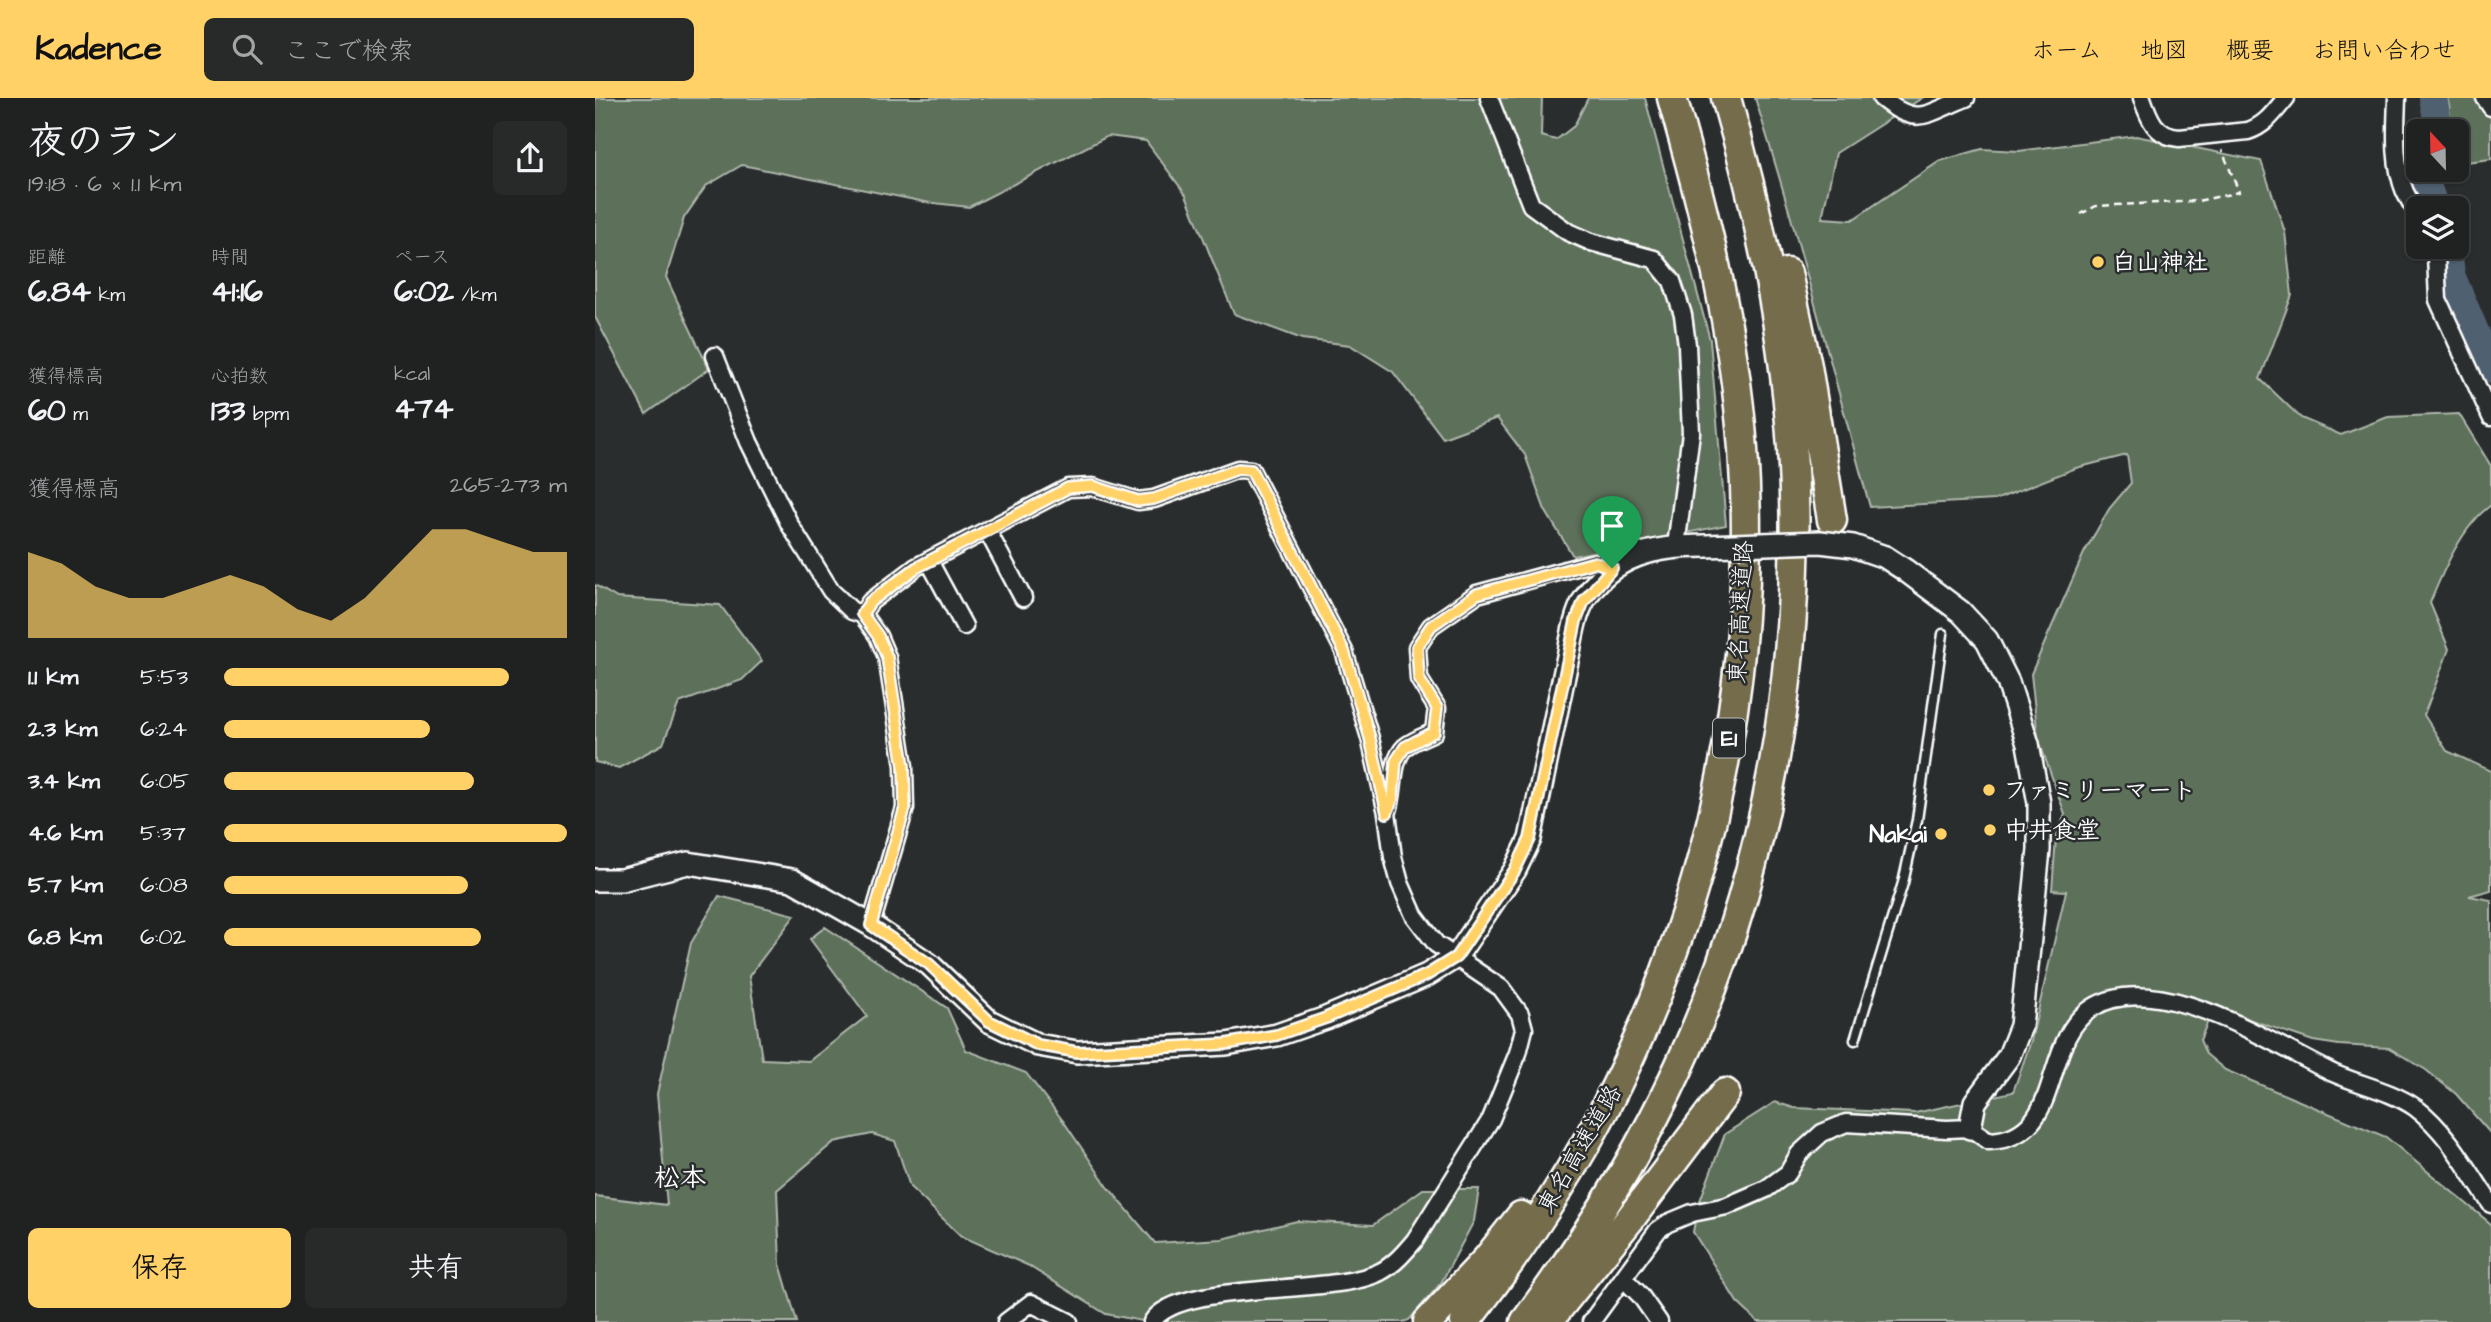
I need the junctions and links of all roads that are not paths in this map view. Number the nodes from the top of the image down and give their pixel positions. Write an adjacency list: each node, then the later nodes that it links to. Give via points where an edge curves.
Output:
1 (1489, 98): 17 (street, via 1531,205 1568,232 1654,259 1672,281 1686,335 1691,433)
2 (1672, 98): 24 (highway, 東名高速道路 / E1, via 1719,278 1743,449 1742,638)
3 (1881, 98): 4 (street, via 1898,112 1916,117)
4 (1965, 98)
5 (2142, 98): 6 (street, via 2158,131 2179,138 2257,128)
6 (2286, 98)
7 (2397, 98): 11 (street, via 2396,153)
8 (2485, 98): 9 (street)
9 (2491, 107)
10 (1729, 110): 15 (highway, via 1786,268); 39 (highway, 東名高速道路 / E1, via 1775,310 1792,449 1792,619 1774,765 1735,920 1680,1065 1594,1224)
11 (2410, 196)
12 (2437, 259): 14 (street, via 2438,300)
13 (715, 356): 21 (street, via 749,442 790,525 831,591 852,611)
14 (2491, 417)
15 (1832, 520)
16 (987, 530): 18 (street); 20 (street); 25 (street, via 1068,488 1093,486 1138,501 1238,469 1251,470 1344,651)
17 (1675, 546): 19 (street, via 1651,550); 31 (street, bridge, via 1820,542 1853,546 1905,570 1961,612 1987,640 2008,682 2028,744 2039,803 2039,850 2021,1026 2010,1056 1975,1102)
18 (929, 561): 21 (street, via 870,602); 22 (street)
19 (1612, 568): 25 (street, via 1595,562 1477,594 1431,626 1417,647 1419,679 1437,708 1434,732 1405,747 1396,761); 28 (street, via 1584,601 1576,621 1530,839 1515,870)
20 (1023, 598)
21 (862, 614): 27 (street, via 887,657 904,766 905,808)
22 (964, 626)
23 (1943, 634): 29 (lane, via 1917,820 1903,883)
24 (1724, 761): 37 (highway, via 1649,980 1582,1122 1517,1221); 38 (highway, 東名高速道路 / E1, via 1688,909 1631,1054 1559,1188)
25 (1387, 813): 28 (street, via 1393,857 1414,915 1436,944)
26 (595, 880): 27 (street, via 621,880 688,863 792,880)
27 (871, 925): 28 (street, via 929,964 989,1021 1038,1045 1077,1052 1226,1044 1277,1035 1427,975)
28 (1456, 957): 36 (street, via 1501,988 1520,1014 1524,1029 1491,1119 1415,1240 1400,1258 1363,1278 1214,1295 1166,1310)
29 (1855, 1040)
30 (1725, 1093): 40 (highway)
31 (1971, 1128): 32 (street, via 1989,1141 2012,1138 2022,1131 2043,1106 2067,1034 2082,1015 2108,999 2152,996 2230,1022 2336,1074 2402,1099 2435,1127); 33 (street, via 1846,1123 1822,1133 1788,1172 1766,1189 1727,1206 1692,1213 1658,1230)
32 (2491, 1204)
33 (1624, 1279): 41 (street); 42 (street)
34 (1006, 1322): 35 (street, via 1031,1303)
35 (1069, 1322)
36 (1152, 1322)
37 (1428, 1322)
38 (1465, 1322)
39 (1525, 1322)
40 (1547, 1322)
41 (1591, 1322)
42 (1659, 1322)

